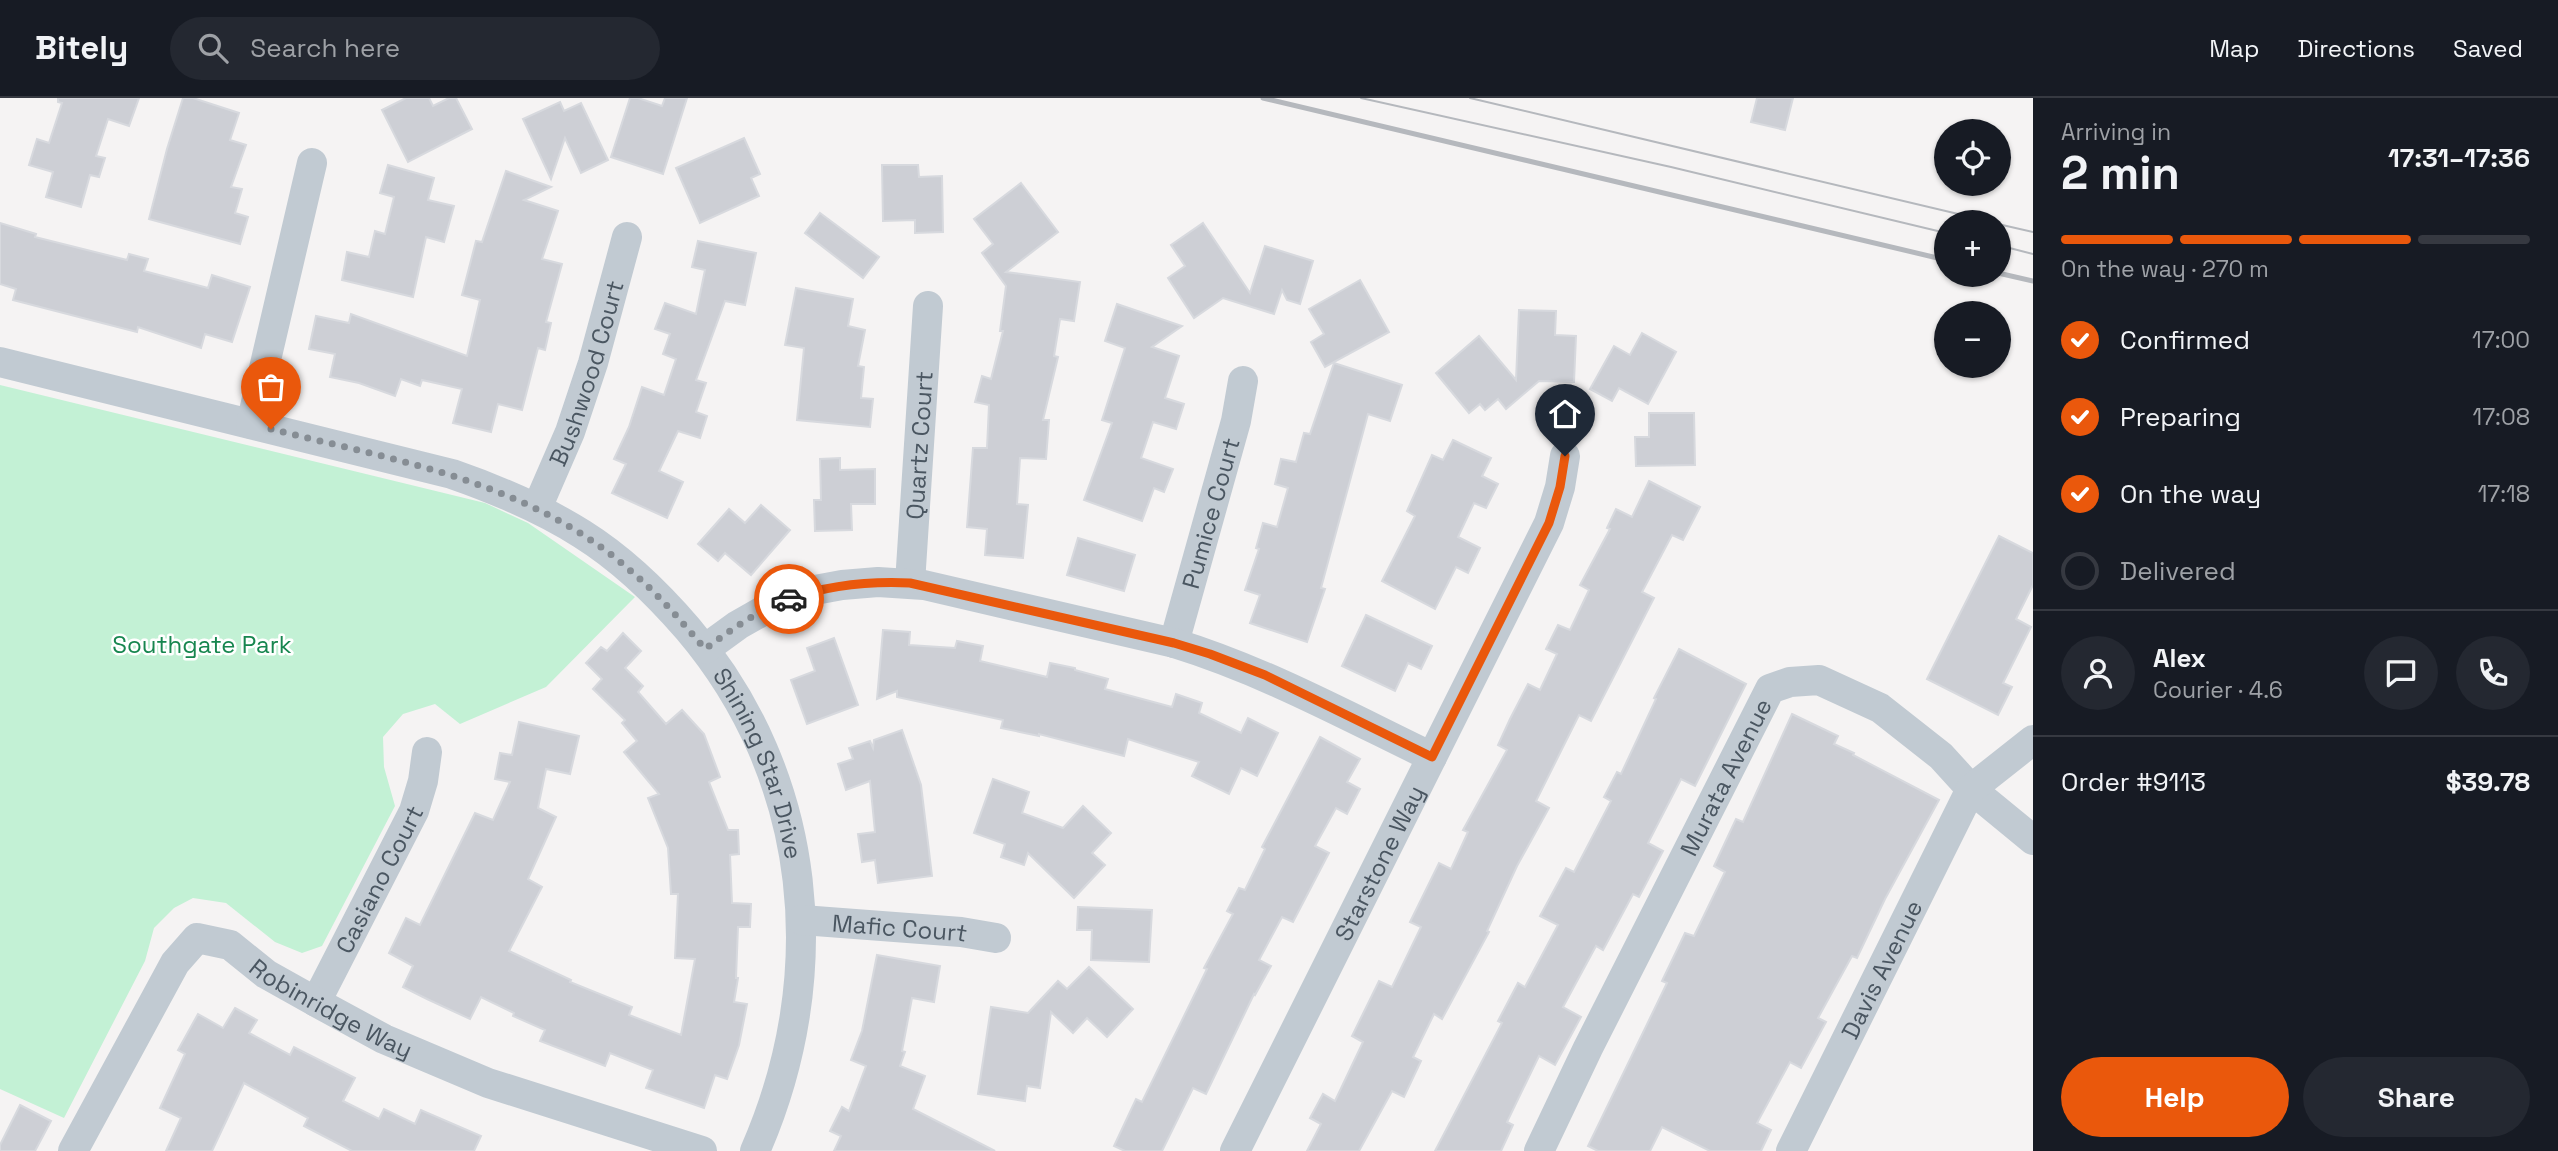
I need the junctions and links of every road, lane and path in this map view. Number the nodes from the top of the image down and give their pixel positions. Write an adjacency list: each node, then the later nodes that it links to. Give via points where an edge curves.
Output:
1 (312, 163): 6 (street)
2 (627, 237): 8 (street, Bushwood Court, via 593,363)
3 (928, 306): 9 (street, Quartz Court)
4 (0, 362): 6 (street, Shining Star Drive)
5 (1243, 381): 10 (street, Pumice Court)
6 (251, 424): 8 (street, Shining Star Drive, via 452,474)
7 (1565, 456): 14 (street, Starstone Way, via 1549,523)
8 (537, 508): 11 (street, Shining Star Drive, via 583,534 631,570)
9 (910, 583): 10 (street); 11 (street, via 816,590 777,603)
10 (1174, 643): 14 (street, via 1265,675)
11 (705, 649): 17 (street, Shining Star Drive, via 734,692 774,777 789,826)
12 (2033, 740): 15 (street)
13 (427, 752): 19 (street, Casiano Court, via 414,810)
14 (1432, 757): 23 (street, Starstone Way)
15 (1971, 789): 16 (street, Murata Avenue); 24 (street, Murata Avenue, via 1941,756 1880,708 1819,680 1770,689); 25 (street, Davis Avenue)
16 (2033, 840)
17 (802, 919): 18 (street, Mafic Court); 22 (street, Shining Star Drive, via 795,1028 781,1085)
18 (996, 938)
19 (316, 1002): 20 (street, Robinridge Way, via 266,974 230,945 197,938 175,963); 21 (street, Robinridge Way, via 384,1038 488,1083)
20 (73, 1151)
21 (702, 1151)
22 (755, 1151)
23 (1235, 1151)
24 (1539, 1151)
25 (1791, 1151)

